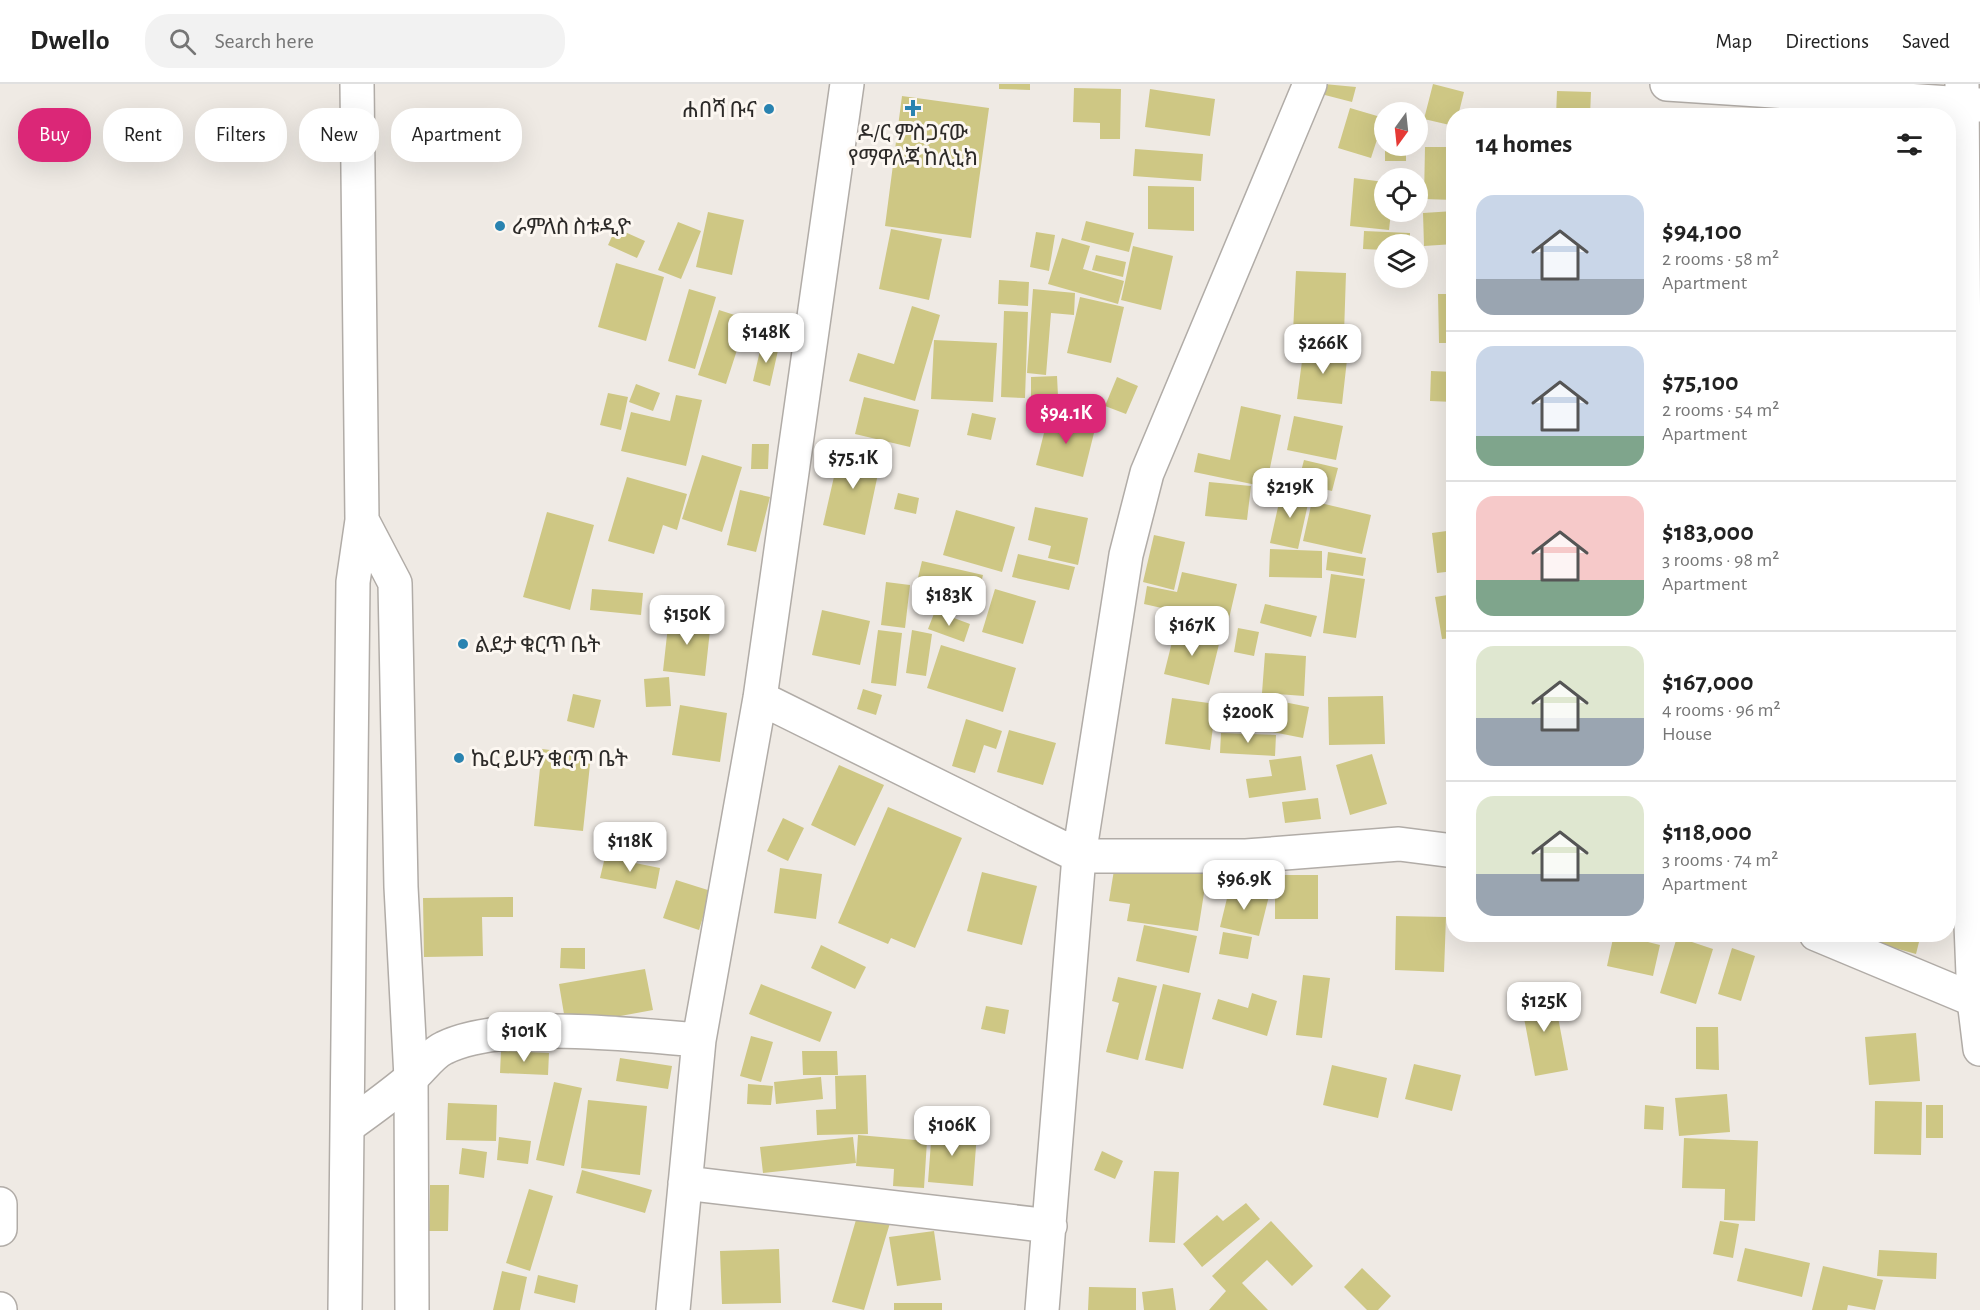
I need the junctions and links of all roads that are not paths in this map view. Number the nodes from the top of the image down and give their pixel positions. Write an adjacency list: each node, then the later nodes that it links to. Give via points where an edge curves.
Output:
1 (357, 84): 7 (main road)
2 (847, 84): 8 (main road)
3 (1310, 84): 11 (main road, via 1147,473 1126,555)
4 (1667, 84): 6 (main road)
5 (1968, 97): 6 (main road); 9 (main road)
6 (1780, 103)
7 (363, 520): 12 (main road, via 395,583); 13 (main road, via 353,582)
8 (760, 698): 11 (main road); 16 (main road)
9 (1973, 740): 15 (main road)
10 (1446, 850): 11 (main road, via 1399,843 1246,856)
11 (1079, 856): 22 (main road)
12 (401, 887): 13 (main road); 18 (main road)
13 (351, 888): 19 (main road)
14 (1835, 942): 15 (main road)
15 (1974, 1000): 17 (main road)
16 (699, 1040): 18 (main road, via 586,1031 506,1034 442,1049); 20 (main road)
17 (1980, 1049)
18 (411, 1078): 19 (main road); 25 (main road)
19 (348, 1126): 24 (main road)
20 (685, 1183): 22 (main road); 26 (main road)
21 (0, 1204): 23 (main road)
22 (1050, 1226): 27 (main road)
23 (0, 1229)
24 (345, 1310)
25 (412, 1310)
26 (673, 1310)
27 (1042, 1310)

